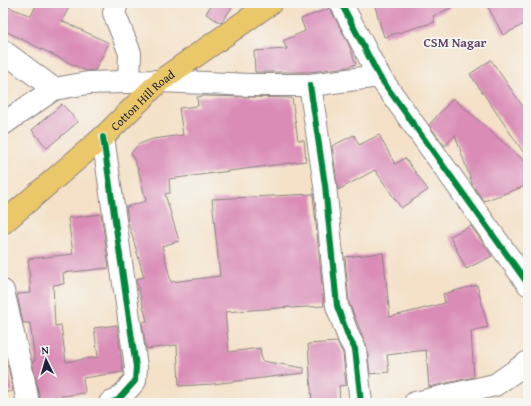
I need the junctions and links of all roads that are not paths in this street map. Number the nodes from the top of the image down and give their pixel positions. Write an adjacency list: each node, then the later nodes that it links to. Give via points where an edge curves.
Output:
1 (117, 3): 7 (street, via 114,13 130,52)
2 (271, 3): 6 (main road, Cotton Hill Road)
3 (341, 3): 5 (street)
4 (3, 51): 9 (street)
5 (379, 76): 8 (street); 13 (street)
6 (160, 81): 7 (street); 8 (street); 11 (main road, Cotton Hill Road)
7 (129, 82): 9 (street, via 88,83)
8 (310, 85): 18 (street, via 325,185 337,306 355,349)
9 (54, 89): 10 (street)
10 (3, 124)
11 (103, 137): 12 (main road, Cotton Hill Road); 17 (street, via 136,368 135,381 118,400)
12 (3, 223)
13 (528, 284)
14 (3, 291): 16 (street)
15 (528, 362): 19 (street, via 495,385)
16 (28, 403)
17 (110, 403)
18 (361, 403)
19 (415, 403)

